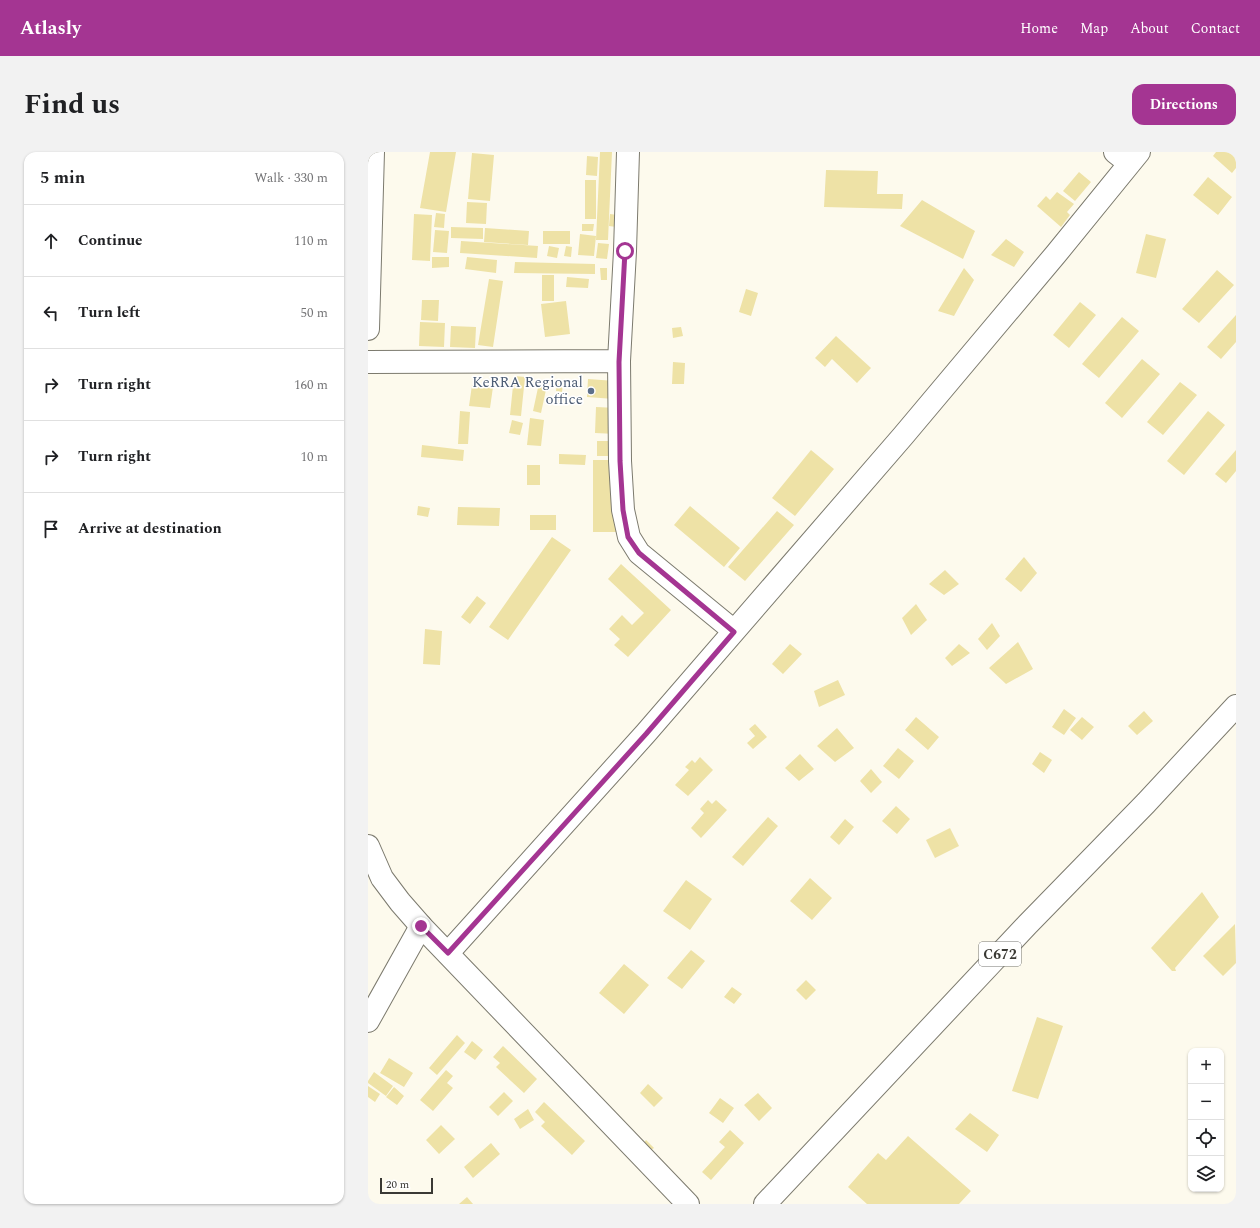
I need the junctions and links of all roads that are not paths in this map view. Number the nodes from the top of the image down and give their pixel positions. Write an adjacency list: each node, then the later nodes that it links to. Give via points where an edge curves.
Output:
1 (628, 152): 6 (street)
2 (371, 153): 4 (street)
3 (1128, 156): 7 (street, via 1056,254)
4 (368, 329)
5 (368, 362): 6 (street)
6 (619, 362): 7 (street, via 620,461 623,510 628,537 639,553)
7 (734, 632): 11 (street, via 646,734)
8 (1236, 706): 14 (street, C672)
9 (368, 846): 10 (street, via 382,878)
10 (421, 926): 11 (street); 12 (street)
11 (448, 953): 13 (street)
12 (368, 1021)
13 (688, 1204)
14 (765, 1204)

